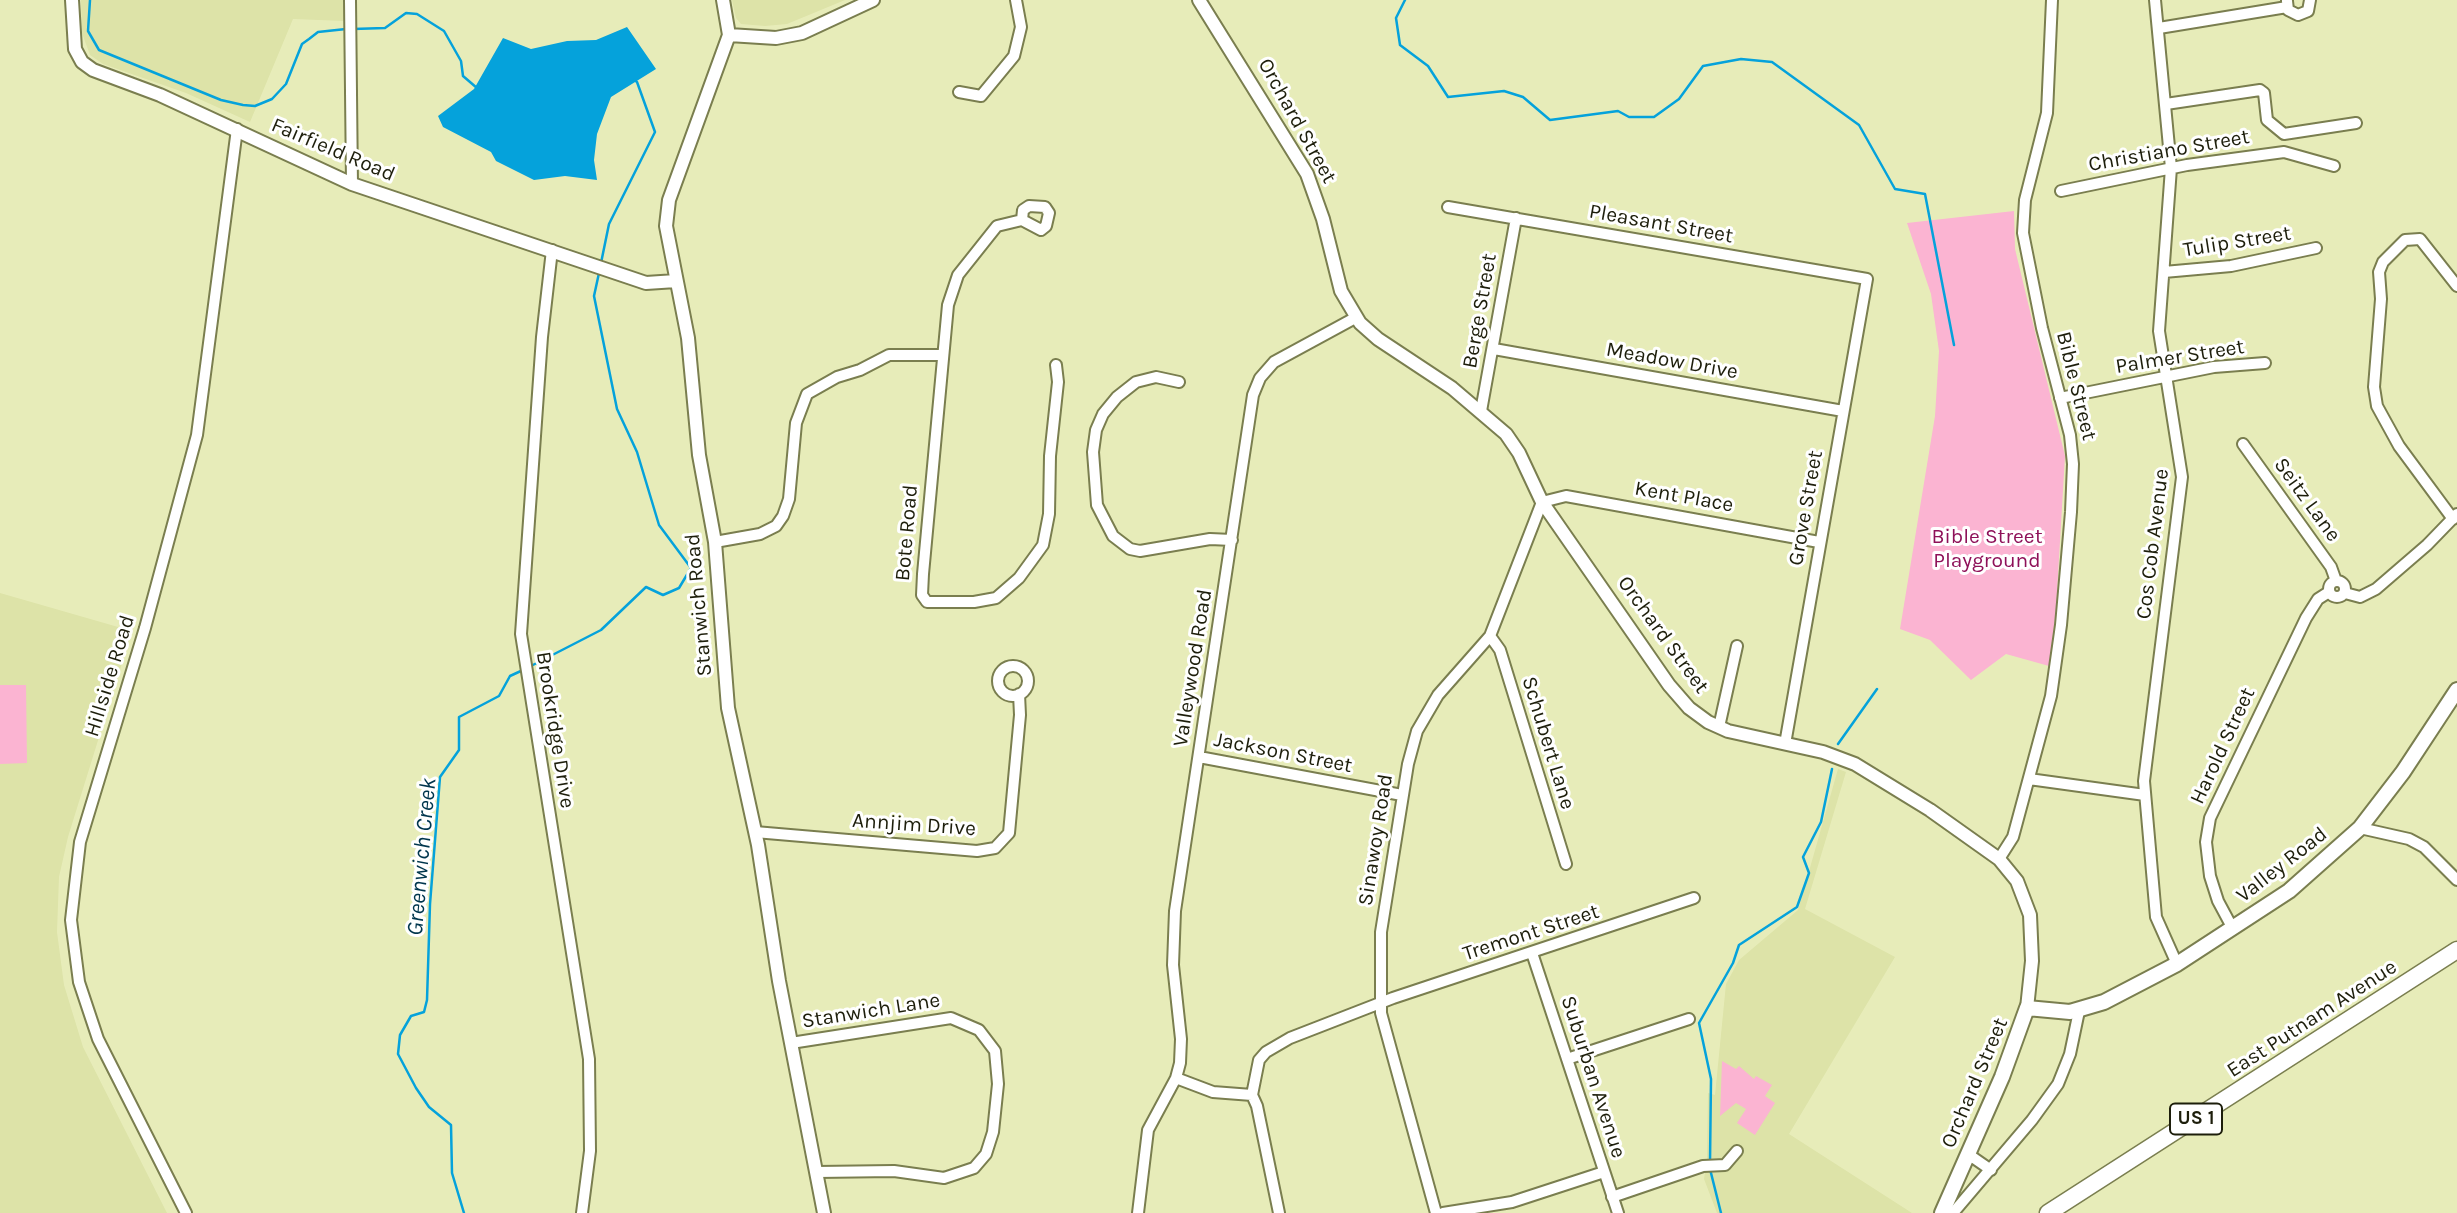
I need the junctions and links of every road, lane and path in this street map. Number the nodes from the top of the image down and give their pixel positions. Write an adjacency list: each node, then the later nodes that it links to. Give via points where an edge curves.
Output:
1 (72, 0): 16 (street, Fairfield Road, via 72,30 82,62 93,71)
2 (349, 0): 19 (street)
3 (723, 0): 12 (street, Stanwich Road)
4 (873, 0): 12 (street, via 802,33 776,38)
5 (1016, 0): 13 (street, via 1021,27 1014,56 981,96)
6 (1199, 0): 30 (street, Orchard Street, via 1307,174 1341,290)
7 (2052, 0): 37 (street, Bible Street, via 2047,113 2025,200 2023,233)
8 (2155, 0): 11 (street, Cos Cob Avenue)
9 (2310, 0): 10 (street, via 2301,15 2294,15)
10 (2287, 3): 11 (street)
11 (2159, 28): 14 (street, Cos Cob Avenue)
12 (729, 35): 28 (street, Stanwich Road, via 667,206 666,226)
13 (959, 92)
14 (2166, 104): 15 (street, via 2260,90 2267,120 2284,134); 18 (street, Cos Cob Avenue)
15 (2356, 123)
16 (237, 129): 19 (street, Fairfield Road); 84 (street, Hillside Road, via 197,435 80,842 71,920 79,982 98,1039)
17 (2334, 166): 18 (street, Christiano Street, via 2284,152)
18 (2171, 168): 20 (street, Christiano Street); 26 (street, Cos Cob Avenue)
19 (352, 184): 25 (street, Fairfield Road)
20 (2061, 191)
21 (1448, 208): 22 (street, Pleasant Street)
22 (1516, 218): 27 (street, Pleasant Street); 31 (street, Berge Street)
23 (1022, 220): 32 (street, Bote Road, via 997,226 958,275 948,305)
24 (2316, 248): 26 (street, Tulip Street, via 2231,266)
25 (552, 250): 28 (street, Fairfield Road, via 651,284); 85 (street, Brookridge Drive, via 522,615 524,660 589,1059 590,1151)
26 (2164, 272): 35 (street, Cos Cob Avenue, via 2160,331)
27 (1867, 279): 39 (street, Grove Street)
28 (677, 281): 44 (street, Stanwich Road)
29 (2457, 286): 42 (street, via 2420,239 2405,240 2380,267 2375,399 2408,460)
30 (1355, 318): 38 (street, Orchard Street); 43 (street, Valleywood Road, via 1274,362 1256,385)
31 (1494, 349): 38 (street, Berge Street); 39 (street, Meadow Drive)
32 (942, 355): 34 (street, Bote Road, via 923,574 922,595 927,602 996,598 1034,560 1048,524); 44 (street, via 889,355 807,394 796,422 789,499 783,516 776,526 760,534)
33 (2265, 363): 35 (street, Palmer Street)
34 (1056, 365)
35 (2167, 377): 37 (street, Palmer Street); 58 (street, Cos Cob Avenue, via 2182,460 2181,494)
36 (1179, 382): 43 (street, via 1156,377 1136,382 1103,414 1093,452 1097,505 1113,536 1129,549)
37 (2060, 398): 56 (street, Bible Street, via 2073,464 2068,552 2056,666)
38 (1481, 411): 41 (street, Orchard Street, via 1513,444)
39 (1843, 411): 45 (street, Grove Street)
40 (2243, 444): 46 (street, Seitz Lane)
41 (1542, 502): 45 (street, Kent Place, via 1566,496); 49 (street, Sinawoy Road); 53 (street, Orchard Street, via 1676,694 1696,715)
42 (2455, 516): 48 (street, via 2371,593 2360,597)
43 (1232, 540): 55 (street, Valleywood Road)
44 (715, 542): 60 (street, Stanwich Road, via 726,693)
45 (1819, 542): 54 (street, Grove Street)
46 (2336, 581): 47 (street); 48 (street, via 2344,583)
47 (2329, 592): 48 (street, via 2337,597); 65 (street, Harold Street, via 2318,598 2306,618 2210,818 2206,842 2210,876)
48 (2345, 593)
49 (1490, 636): 57 (street, Sinawoy Road, via 1426,713 1412,746); 62 (street, Schubert Lane, via 1500,650)
50 (1737, 646): 53 (street)
51 (2457, 690): 59 (main road, Valley Road)
52 (1019, 694): 60 (street, Annjim Drive, via 1009,833 995,848 977,851)
53 (1719, 727): 54 (street, Orchard Street)
54 (1785, 744): 61 (street, Orchard Street, via 1834,755 1862,768)
55 (1199, 757): 57 (street, Jackson Street); 75 (street, Valleywood Road, via 1173,939 1181,1038)
56 (2029, 779): 58 (street); 61 (street, Bible Street, via 2013,837)
57 (1402, 795): 69 (street, Sinawoy Road, via 1379,948)
58 (2145, 795): 68 (street, Cos Cob Avenue, via 2156,917)
59 (2360, 828): 63 (street, via 2424,847); 65 (main road, Valley Road, via 2289,891)
60 (755, 832): 73 (street, Stanwich Road)
61 (1999, 859): 70 (street, Orchard Street, via 2020,887 2030,915)
62 (1566, 864)
63 (2457, 880)
64 (1694, 898): 67 (street, Tremont Street)
65 (2233, 929): 68 (main road, Valley Road)
66 (2457, 950): 83 (main road, East Putnam Avenue / US 1)
67 (1532, 953): 69 (street, Tremont Street); 74 (street, Suburban Avenue)
68 (2176, 964): 71 (main road, Valley Road)
69 (1380, 1004): 76 (street, Tremont Street, via 1290,1038 1266,1052 1259,1060); 89 (street, Sinawoy Road)
70 (2027, 1008): 71 (main road, Valley Road); 78 (main road, Orchard Street)
71 (2079, 1011): 79 (street, via 2058,1084)
72 (1689, 1019): 74 (street)
73 (791, 1043): 80 (street, Stanwich Road); 80 (street, Stanwich Lane, via 950,1018 979,1030 995,1051 998,1084 993,1132 986,1154 974,1168 944,1178 894,1171)
74 (1567, 1059): 81 (street, Suburban Avenue)
75 (1177, 1078): 76 (street, via 1213,1093); 87 (street, Valleywood Road, via 1148,1130)
76 (1252, 1095): 88 (street)
77 (1737, 1151): 82 (street, via 1725,1165 1708,1166)
78 (1968, 1154): 79 (street); 92 (main road, Orchard Street)
79 (1991, 1170): 93 (street)
80 (817, 1172): 86 (street, Stanwich Road)
81 (1604, 1172): 82 (street, Suburban Avenue); 90 (street, via 1512,1202)
82 (1612, 1197): 91 (street, Suburban Avenue)
83 (2055, 1211)
84 (186, 1213)
85 (582, 1213)
86 (824, 1213)
87 (1138, 1213)
88 (1279, 1213)
89 (1436, 1213)
90 (1443, 1213)
91 (1618, 1213)
92 (1942, 1213)
93 (1953, 1213)

